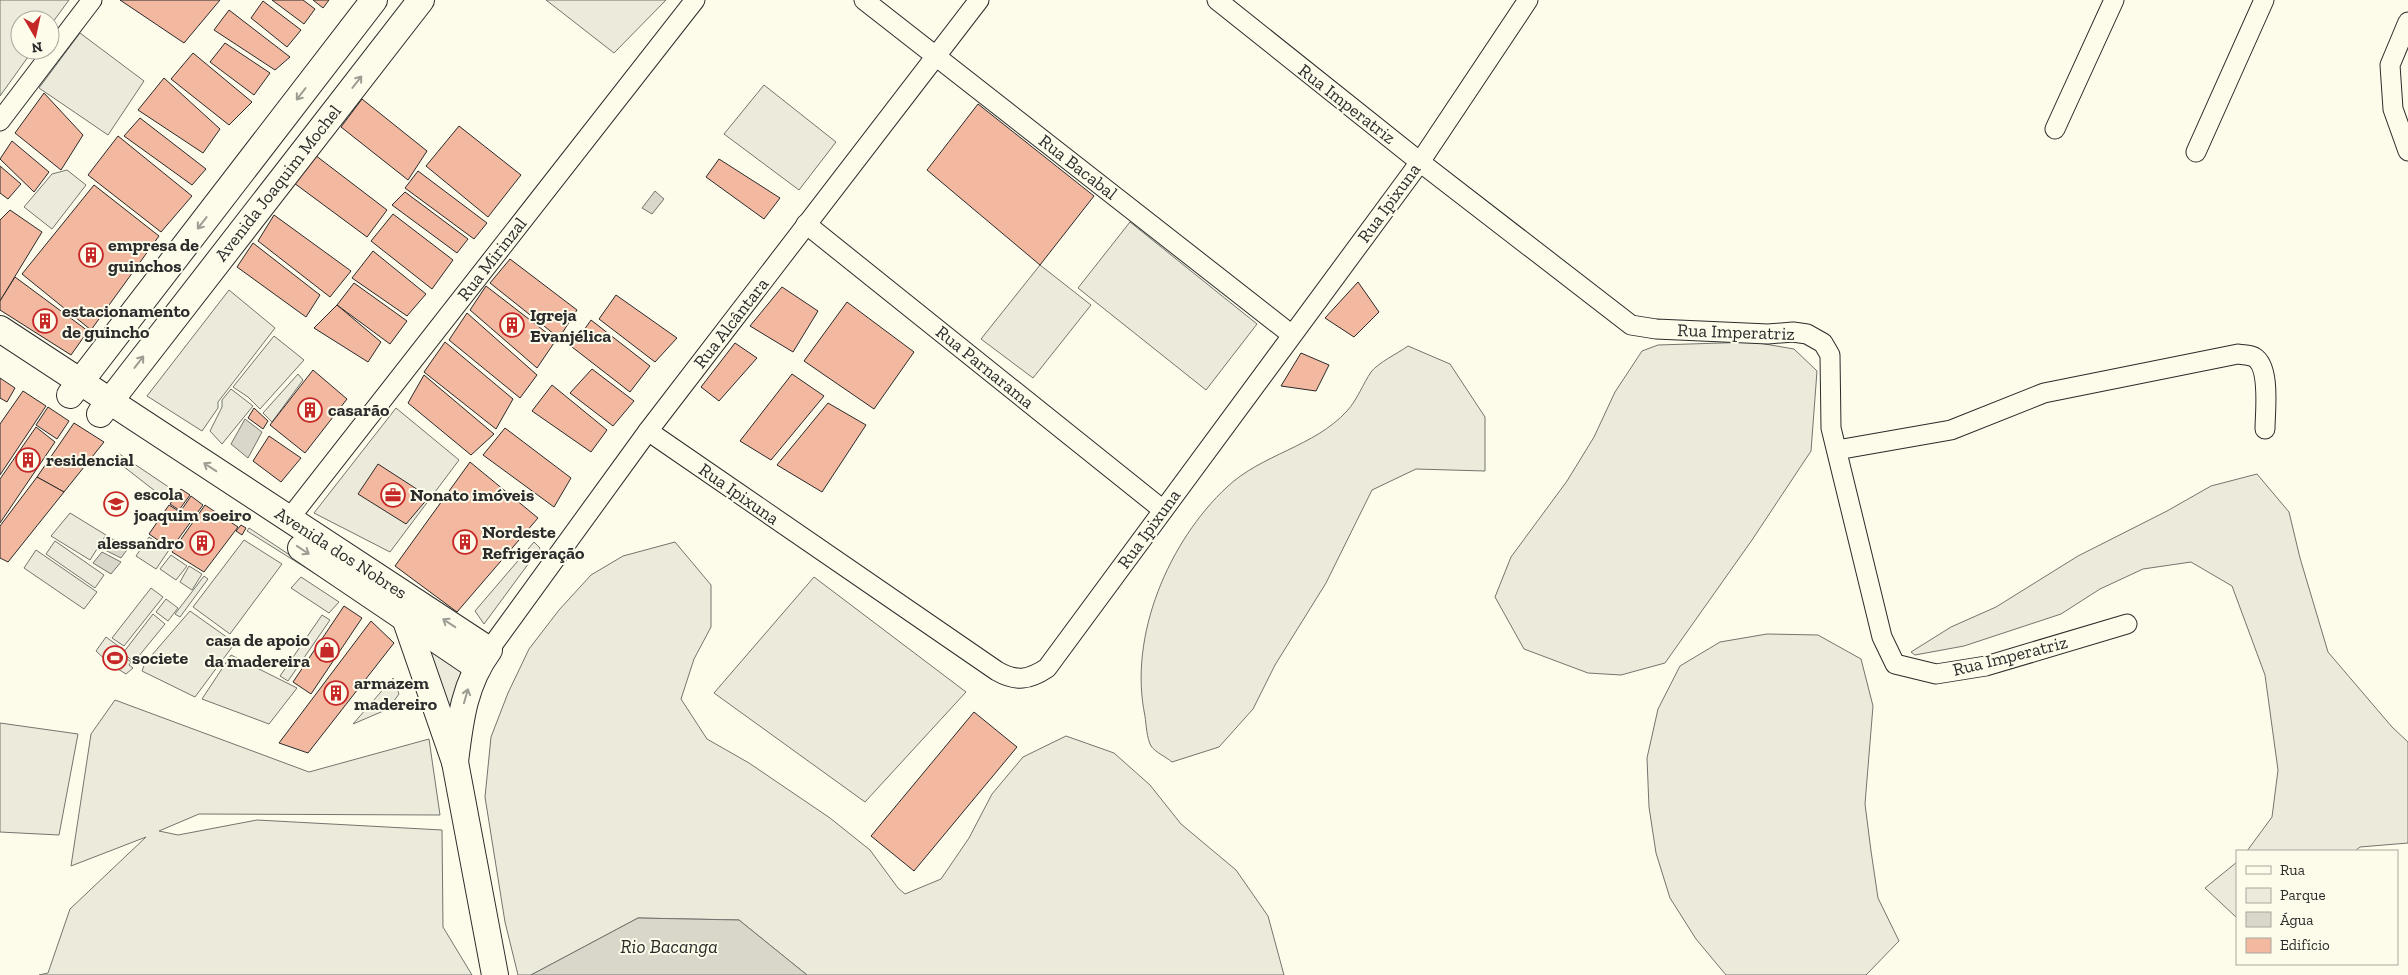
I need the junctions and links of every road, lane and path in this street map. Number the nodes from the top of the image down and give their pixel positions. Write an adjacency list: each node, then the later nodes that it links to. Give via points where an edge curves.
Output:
1 (92, 0): 13 (street)
2 (374, 0): 22 (main road, Avenida Joaquim Mochel, one-way to 22)
3 (422, 0): 23 (main road, Avenida Joaquim Mochel, one-way to 3)
4 (695, 0): 28 (street, Rua Mirinzal)
5 (864, 0): 12 (street, Rua Bacabal)
6 (978, 0): 12 (street, Rua Alcântara)
7 (1217, 0): 17 (street, Rua Imperatriz)
8 (1528, 0): 17 (street, Rua Ipixuna)
9 (2114, 0): 14 (street)
10 (2264, 0): 16 (street)
11 (2408, 22): 15 (street, via 2390,65 2394,109)
12 (936, 56): 18 (street, Rua Alcântara); 20 (street, Rua Bacabal)
13 (0, 121)
14 (2055, 129)
15 (2408, 151)
16 (2196, 152)
17 (1420, 162): 20 (street, Rua Ipixuna); 26 (street, Rua Imperatriz, via 1631,325 1768,334 1793,332 1819,339 1830,355 1830,411)
18 (806, 224): 25 (street, Rua Alcântara); 27 (street, Rua Parnarama)
19 (0, 329): 22 (main road, Avenida dos Nobres)
20 (1292, 335): 27 (street, Rua Ipixuna)
21 (0, 349): 22 (main road, Avenida dos Nobres)
22 (74, 388): 23 (main road, Avenida dos Nobres)
23 (104, 408): 28 (main road, Avenida dos Nobres, one-way to 23); 29 (main road, Avenida dos Nobres, one-way to 29)
24 (2265, 429): 26 (street, via 2262,366 2254,358 2238,354 2044,393 1950,430)
25 (648, 431): 27 (street, Rua Ipixuna, via 1010,678 1035,676 1047,668); 31 (street, Rua Alcântara)
26 (1837, 450): 30 (street, Rua Imperatriz, via 1882,637 1895,664 1936,674 1978,667)
27 (1163, 510)
28 (289, 519): 31 (main road, Avenida dos Nobres, one-way to 28)
29 (405, 618): 31 (main road, Avenida dos Nobres); 32 (main road, Avenida dos Nobres)
30 (2127, 624)
31 (483, 658): 32 (main road, Avenida dos Nobres, one-way to 31, via 465,695)
32 (455, 762): 33 (main road, Avenida dos Nobres)
33 (495, 971)

